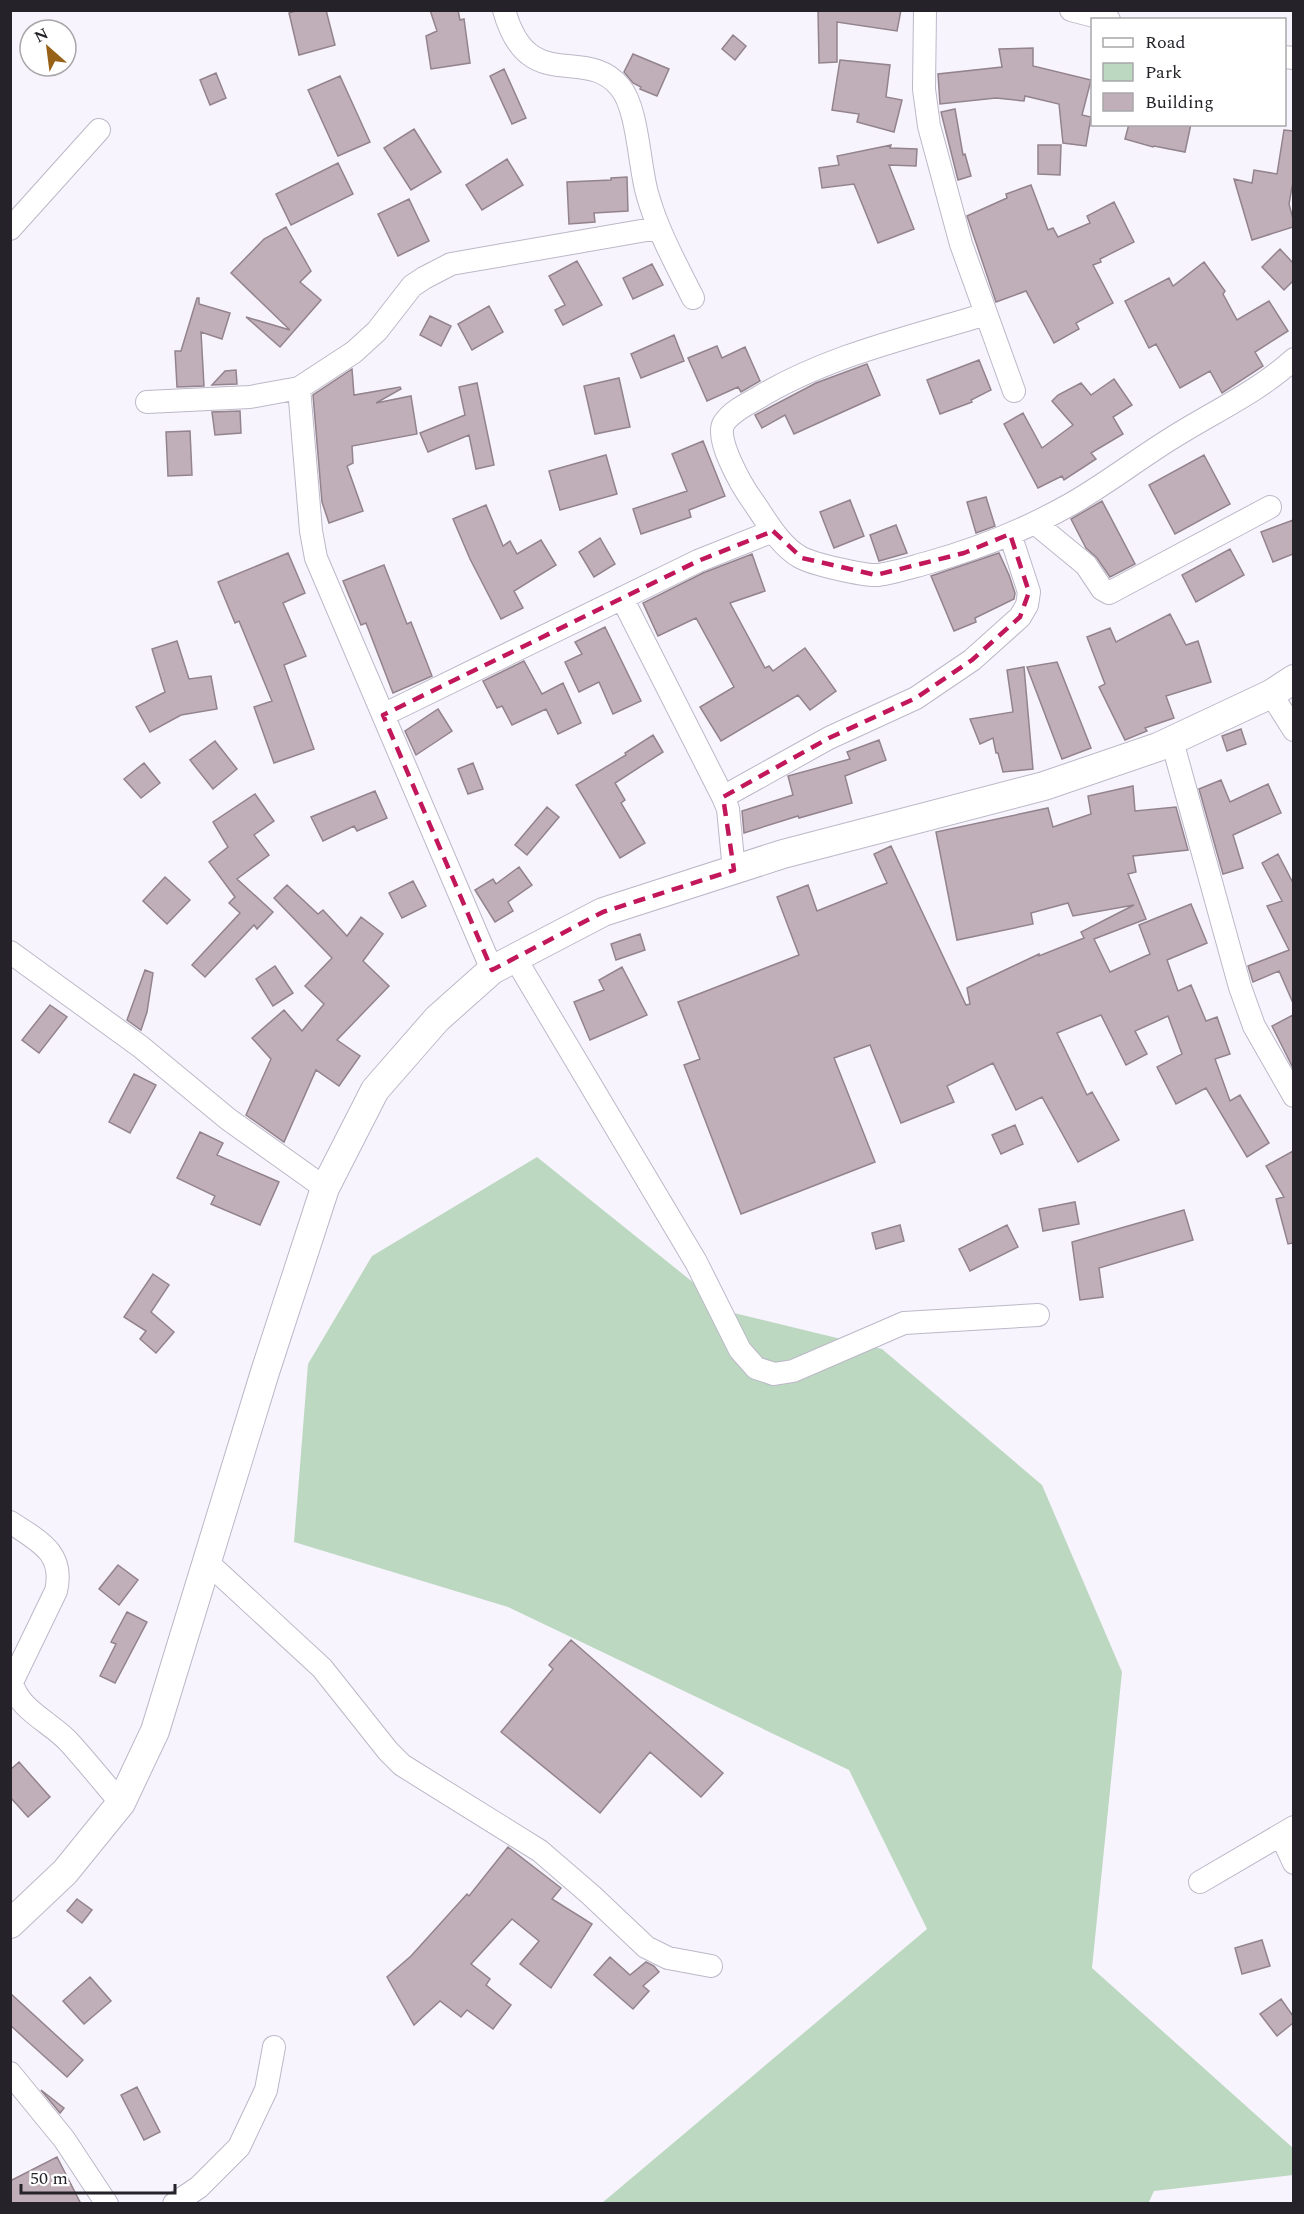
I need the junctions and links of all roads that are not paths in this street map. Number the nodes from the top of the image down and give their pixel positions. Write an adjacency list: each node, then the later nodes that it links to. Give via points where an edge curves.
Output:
1 (504, 10): 6 (street, via 521,49 544,63 609,76 628,98)
2 (925, 10): 9 (street, via 924,89 928,126 961,244)
3 (1072, 11): 4 (street)
4 (1101, 18)
5 (99, 130): 7 (street)
6 (658, 228): 8 (street); 11 (street, via 451,264 412,286 377,331 354,352)
7 (10, 229)
8 (693, 298)
9 (986, 314): 12 (street); 16 (street, via 824,364 777,386 725,421 722,440 746,492)
10 (1293, 358): 15 (street, via 1268,380 1074,503)
11 (299, 388): 13 (street, via 250,397); 20 (street, via 316,558)
12 (1014, 391)
13 (147, 402)
14 (1270, 507): 15 (street, via 1109,593 1086,565)
15 (1035, 523): 17 (street)
16 (773, 531): 17 (street, via 802,558 876,575 964,552); 18 (street)
17 (1010, 534): 23 (street, via 1029,592 1020,617 972,660 916,698 829,738)
18 (622, 598): 20 (street); 23 (street)
19 (1282, 686): 21 (street); 22 (main road)
20 (383, 715): 26 (street)
21 (1293, 730)
22 (1172, 741): 24 (main road, via 1044,786); 27 (street, via 1240,987 1254,1026)
23 (723, 797): 24 (street)
24 (735, 870): 26 (main road, via 603,912)
25 (10, 952): 28 (street)
26 (503, 964): 28 (main road, via 437,1019 375,1090); 29 (street, via 696,1262 740,1350 756,1368 774,1374 793,1371 904,1323)
27 (1293, 1096)
28 (325, 1188): 31 (main road)
29 (1038, 1315)
30 (10, 1522): 32 (street, via 48,1550 59,1577 12,1682 14,1691 67,1740)
31 (207, 1562): 32 (main road, via 155,1731); 37 (street, via 322,1668 402,1765 540,1851 646,1947 668,1958)
32 (121, 1803): 36 (main road, via 65,1872)
33 (1287, 1831): 34 (street); 35 (street)
34 (1293, 1863)
35 (1200, 1882)
36 (10, 1924)
37 (711, 1966)
38 (274, 2048): 41 (street, via 266,2090 239,2147 199,2187)
39 (10, 2073): 40 (street, via 64,2139)
40 (107, 2204)
41 (174, 2204)

